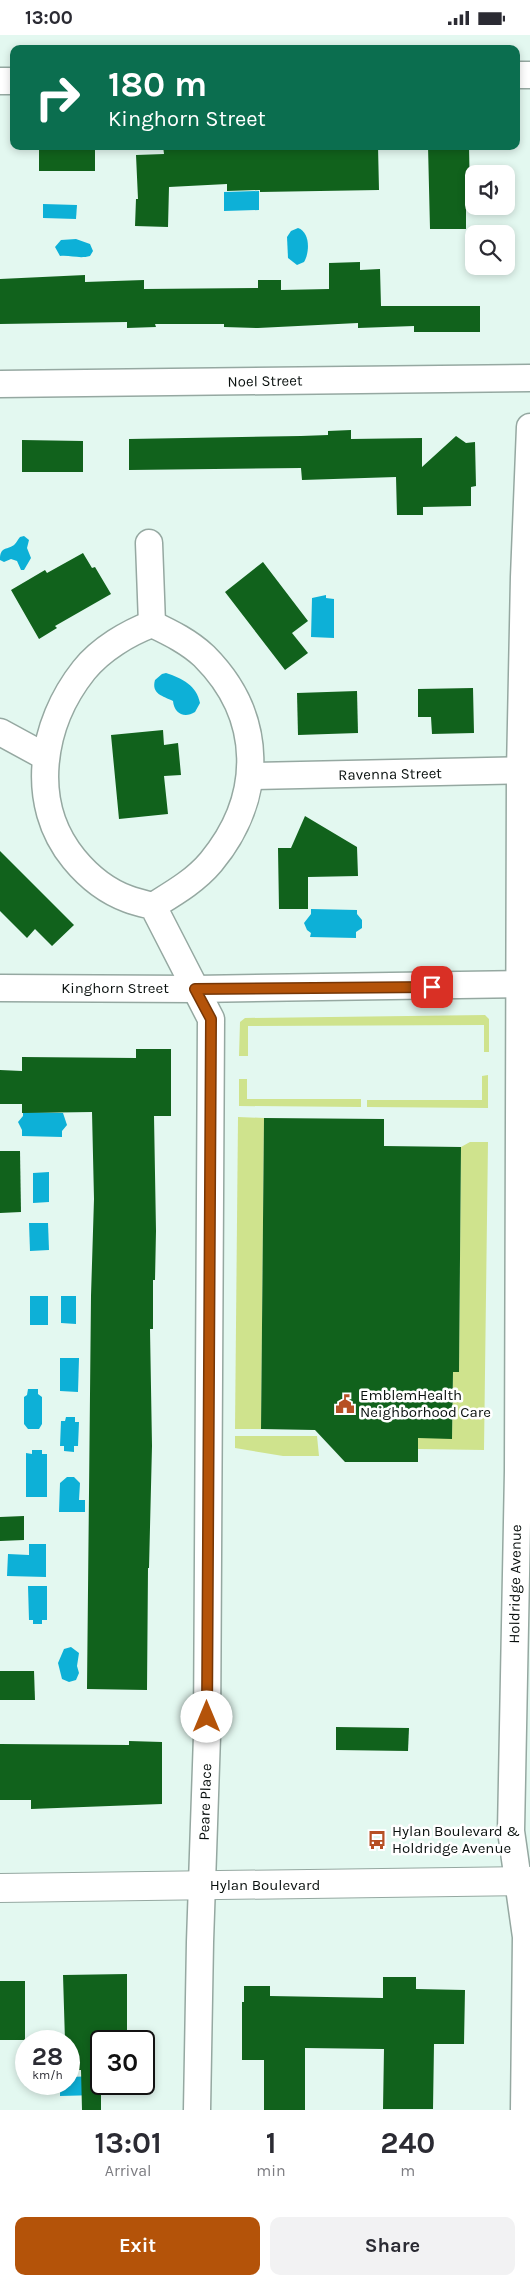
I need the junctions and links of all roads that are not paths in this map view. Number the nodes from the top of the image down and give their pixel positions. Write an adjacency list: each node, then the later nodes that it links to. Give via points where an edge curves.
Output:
1 (530, 378): 2 (street, Noel Street)
2 (0, 384)
3 (530, 427): 5 (street, Holdridge Avenue)
4 (149, 543): 6 (street)
5 (527, 576): 9 (street, Holdridge Avenue)
6 (152, 624): 8 (street, via 112,645 85,669 64,699 53,726); 10 (street, via 177,636 203,656 222,677 246,727)
7 (0, 732): 8 (street)
8 (46, 757): 11 (street, via 45,794 53,825 66,849 102,886 127,899)
9 (525, 771): 10 (street, Ravenna Street); 12 (street, Holdridge Avenue)
10 (251, 776): 11 (street, via 243,807 231,833 210,863 190,883)
11 (153, 906): 14 (street, Peare Place)
12 (525, 984): 14 (street, Kinghorn Street); 15 (street, Holdridge Avenue, via 511,1831)
13 (0, 988): 14 (street, Kinghorn Street)
14 (195, 989): 16 (street, Peare Place, via 211,1019 207,1736)
15 (523, 1881): 16 (main road, Hylan Boulevard); 19 (street, Holdridge Avenue, via 526,1937)
16 (202, 1886): 17 (main road, Hylan Boulevard); 18 (street, Peare Place)
17 (0, 1888)
18 (197, 2110)
19 (524, 2110)

